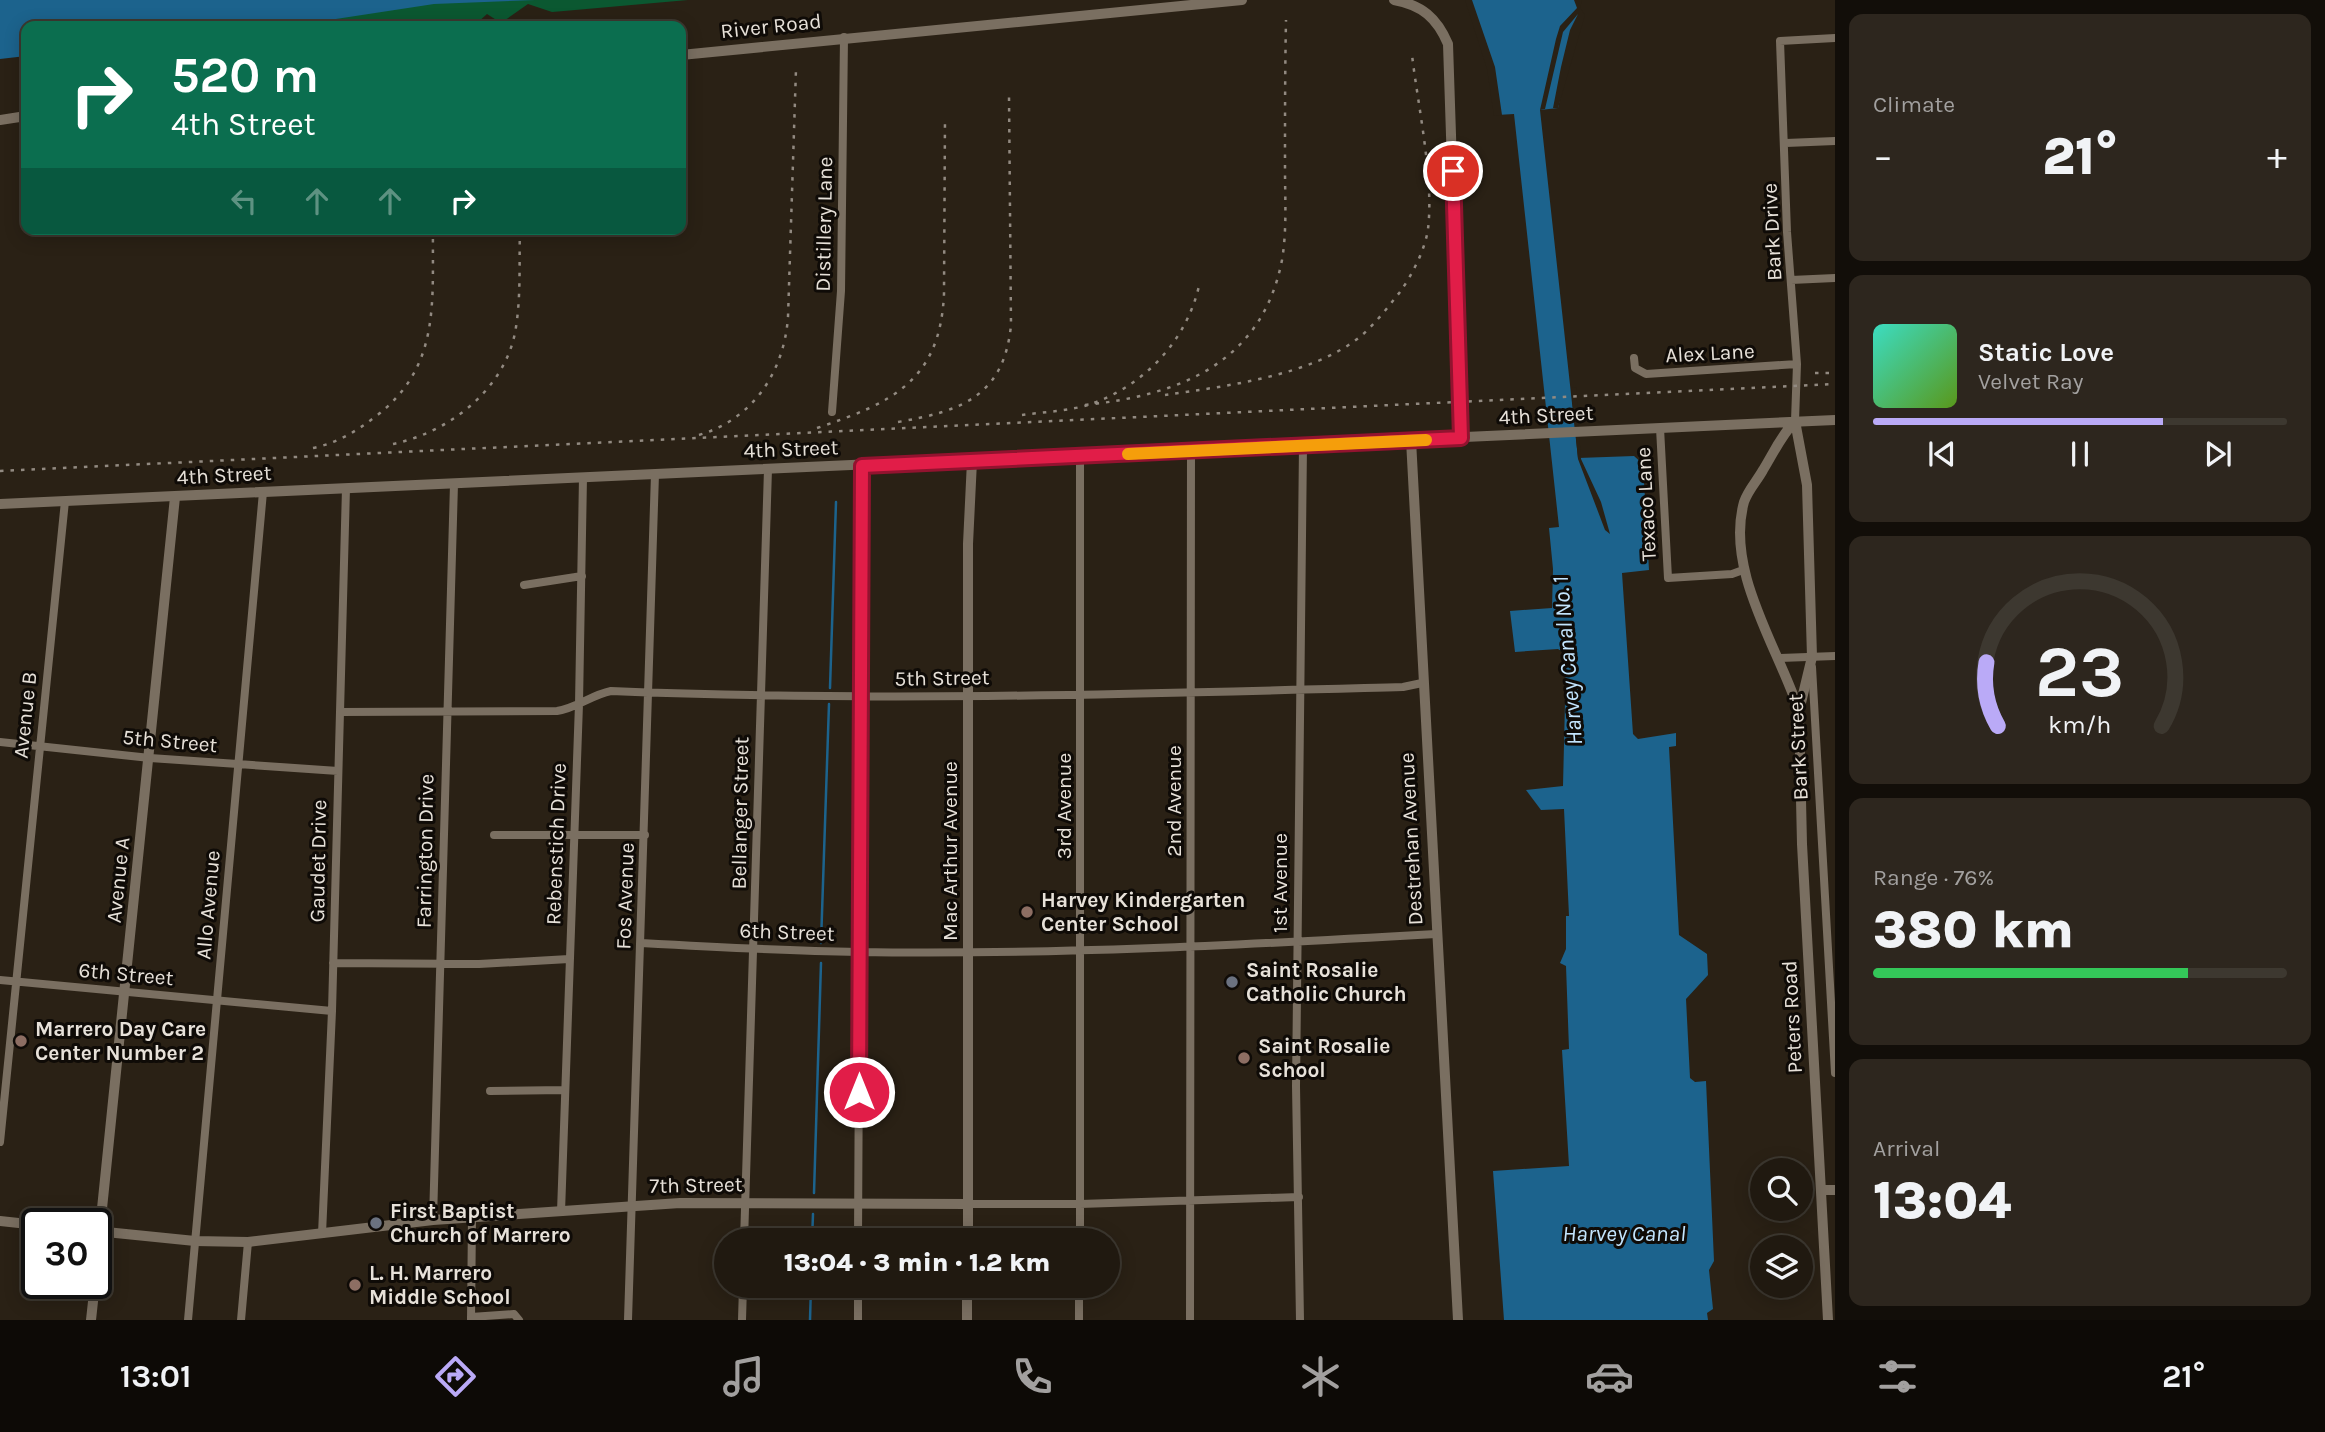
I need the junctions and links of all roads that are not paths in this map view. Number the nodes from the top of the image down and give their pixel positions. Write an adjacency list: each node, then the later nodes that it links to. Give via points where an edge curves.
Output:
1 (1242, 0): 3 (main road, River Road)
2 (1394, 0): 18 (main road, via 1412,3 1428,13 1448,44)
3 (844, 37): 5 (main road, River Road); 14 (street, Distillery Lane, via 841,291)
4 (1835, 38): 9 (street, Bark Drive, via 1780,41)
5 (686, 54)
6 (21, 117): 7 (main road)
7 (0, 120)
8 (1835, 141): 9 (street)
9 (1786, 143): 11 (street, Bark Drive)
10 (1835, 278): 11 (street)
11 (1791, 281): 13 (street, Bark Drive)
12 (1634, 358): 13 (street, Alex Lane, via 1635,368 1646,374)
13 (1797, 364): 16 (street, Bark Drive)
14 (832, 412)
15 (1835, 420): 16 (main road, 4th Street)
16 (1796, 421): 17 (main road, 4th Street); 34 (main road, Peters Road, via 1782,435 1744,504); 38 (main road, Bark Street, via 1807,485)
17 (1660, 428): 18 (main road, 4th Street); 34 (street, Texaco Lane, via 1668,578)
18 (1461, 438): 19 (main road, 4th Street)
19 (1411, 440): 20 (main road, 4th Street); 40 (main road, Destrehan Avenue)
20 (1303, 445): 21 (main road, 4th Street); 41 (street, 1st Avenue)
21 (1191, 450): 22 (main road, 4th Street); 43 (street, 2nd Avenue)
22 (1080, 456): 23 (main road, 4th Street); 44 (street, 3rd Avenue)
23 (972, 461): 24 (main road, 4th Street); 46 (street, Mac Arthur Avenue)
24 (862, 466): 25 (main road, 4th Street); 47 (street)
25 (768, 469): 26 (main road, 4th Street); 45 (street, Bellanger Street)
26 (655, 474): 27 (main road, 4th Street); 42 (street, Fos Avenue)
27 (583, 477): 28 (main road, 4th Street); 35 (street, Rebenstich Drive)
28 (454, 484): 29 (main road, 4th Street); 49 (street, Farrington Drive)
29 (346, 488): 30 (main road, 4th Street); 51 (street, Gaudet Drive)
30 (262, 492): 31 (main road, 4th Street); 55 (street, Allo Avenue)
31 (175, 496): 32 (main road, 4th Street); 54 (street, Avenue A)
32 (65, 501): 33 (main road, 4th Street); 53 (street, Avenue B)
33 (0, 505)
34 (1743, 570): 39 (main road, Peters Road)
35 (582, 576): 36 (street); 48 (street, Rebenstich Drive)
36 (524, 585)
37 (1835, 656): 38 (street)
38 (1812, 657): 39 (street); 50 (main road, Peters Road); 61 (street, Bark Street)
39 (1780, 658): 50 (main road, Peters Road)
40 (1422, 684): 41 (street, 5th Street); 62 (main road, Destrehan Avenue)
41 (1299, 690): 43 (street, 5th Street); 63 (street, 1st Avenue)
42 (649, 692): 45 (street, 5th Street); 48 (street, 5th Street, via 611,691); 59 (street, Fos Avenue)
43 (1192, 693): 44 (street, 5th Street); 65 (street, 2nd Avenue)
44 (1081, 694): 46 (street, 5th Street); 67 (street, 3rd Avenue)
45 (761, 695): 47 (street, 5th Street); 66 (street, Bellanger Street)
46 (970, 695): 47 (street, 5th Street); 69 (street, Mac Arthur Avenue)
47 (859, 696): 68 (street)
48 (579, 704): 49 (street, 5th Street, via 557,711); 58 (street, Rebenstich Drive)
49 (445, 710): 51 (street, 5th Street); 72 (street, Farrington Drive)
50 (1799, 711): 83 (main road, Peters Road)
51 (340, 712): 56 (street, Gaudet Drive)
52 (0, 742): 53 (street, 5th Street)
53 (40, 746): 54 (street, 5th Street); 74 (street, Avenue B)
54 (150, 758): 55 (street, 5th Street); 75 (street, Avenue A)
55 (237, 765): 56 (street, 5th Street); 76 (street, Allo Avenue)
56 (338, 771): 71 (street, Gaudet Drive)
57 (494, 835): 58 (street)
58 (575, 835): 59 (street); 70 (street, Rebenstich Drive)
59 (645, 835): 64 (street, Fos Avenue)
60 (1835, 871): 61 (street)
61 (1824, 872): 78 (street, Bark Street)
62 (1436, 934): 63 (street, 6th Street); 122 (main road, Destrehan Avenue)
63 (1297, 942): 65 (street, 6th Street); 84 (street, 1st Avenue)
64 (641, 943): 66 (street, 6th Street); 90 (street, Fos Avenue)
65 (1191, 948): 67 (street, 6th Street); 85 (street, 2nd Avenue)
66 (755, 950): 68 (street, 6th Street); 86 (street, Bellanger Street)
67 (1081, 950): 69 (street, 6th Street); 89 (street, 3rd Avenue)
68 (859, 952): 69 (street, 6th Street); 87 (street)
69 (968, 952): 88 (street, Mac Arthur Avenue)
70 (569, 958): 72 (street); 80 (street, Rebenstich Drive)
71 (333, 962): 72 (street); 77 (street, Gaudet Drive)
72 (440, 963): 94 (street, Farrington Drive)
73 (0, 980): 74 (street, 6th Street)
74 (16, 981): 75 (street, 6th Street); 81 (street, Avenue B)
75 (126, 991): 76 (street, 6th Street); 91 (street, Avenue A)
76 (218, 1000): 77 (street, 6th Street); 103 (street, Allo Avenue)
77 (332, 1012): 102 (street, Gaudet Drive)
78 (1835, 1073)
79 (490, 1090): 80 (street)
80 (565, 1090): 92 (street, Rebenstich Drive)
81 (0, 1142)
82 (1835, 1190): 83 (street)
83 (1821, 1191): 123 (main road, Peters Road)
84 (1298, 1197): 85 (street, 7th Street); 121 (street, 1st Avenue)
85 (1191, 1201): 89 (street, 7th Street); 120 (street, 2nd Avenue)
86 (746, 1203): 87 (street, 7th Street); 90 (street, 7th Street); 97 (street, Bellanger Street)
87 (858, 1204): 88 (street, 7th Street); 98 (street)
88 (968, 1204): 89 (street, 7th Street); 99 (street, Mac Arthur Avenue)
89 (1080, 1204): 100 (street, 3rd Avenue)
90 (633, 1206): 92 (street, 7th Street); 115 (street, Fos Avenue)
91 (101, 1208)
92 (561, 1212): 93 (street, 7th Street)
93 (472, 1217): 94 (street, 7th Street); 110 (street)
94 (433, 1220): 102 (street, 7th Street)
95 (0, 1221): 96 (street)
96 (21, 1223)
97 (745, 1228)
98 (858, 1228)
99 (968, 1228)
100 (1080, 1228)
101 (112, 1232): 103 (street, 7th Street)
102 (322, 1234): 104 (street, 7th Street)
103 (195, 1241): 104 (street, 7th Street); 112 (street, Allo Avenue)
104 (248, 1242): 113 (street)
105 (743, 1298): 116 (street)
106 (858, 1298): 117 (street)
107 (967, 1298): 118 (street)
108 (1079, 1298): 119 (street)
109 (93, 1299): 111 (street)
110 (471, 1318): 114 (street, via 506,1313)
111 (91, 1320)
112 (188, 1320)
113 (241, 1320)
114 (519, 1320)
115 (628, 1320)
116 (742, 1320)
117 (858, 1320)
118 (967, 1320)
119 (1079, 1320)
120 (1190, 1320)
121 (1300, 1320)
122 (1458, 1320)
123 (1828, 1320)

